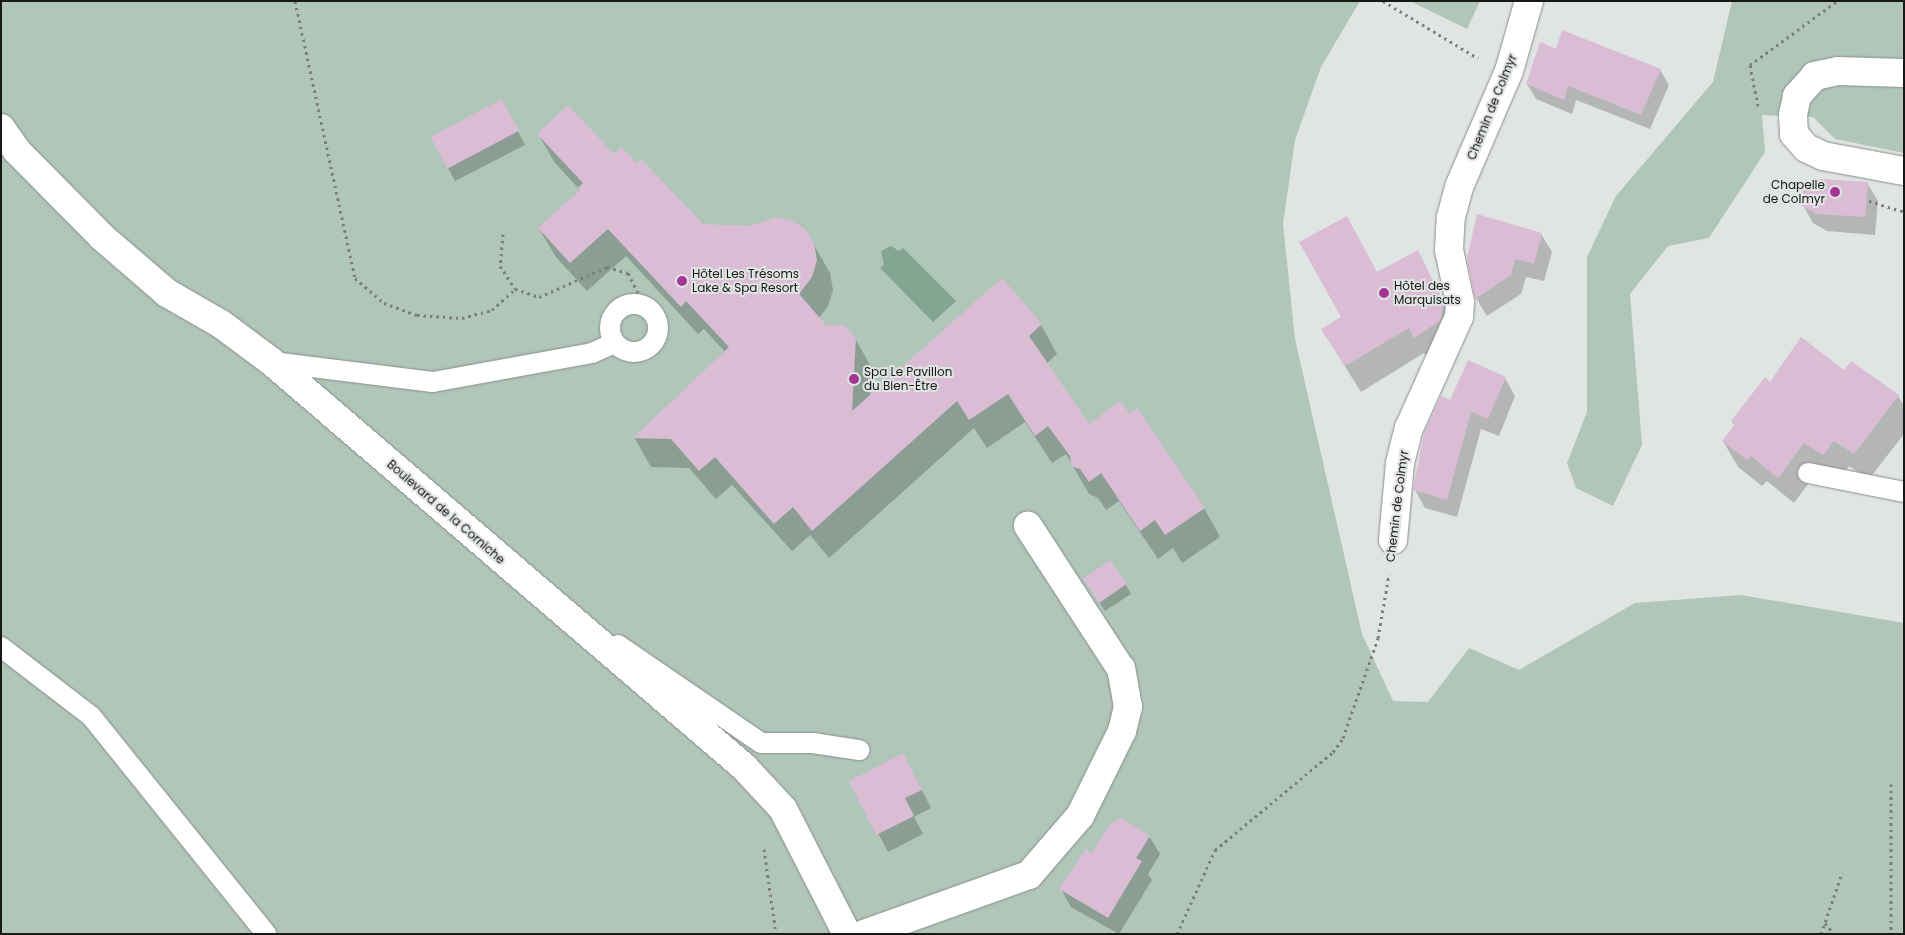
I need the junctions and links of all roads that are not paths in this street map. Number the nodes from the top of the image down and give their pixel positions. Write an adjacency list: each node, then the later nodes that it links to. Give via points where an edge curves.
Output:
1 (1529, 1): 10 (street, Chemin de Colmyr, via 1509,70 1459,187 1451,217 1449,250 1460,302 1459,317 1408,428 1400,464)
2 (1904, 73): 4 (street, via 1838,71 1815,76 1797,96 1792,115 1794,134 1806,148 1823,156)
3 (1, 128): 6 (street, Boulevard de la Corniche, via 18,151 102,237 167,293 221,324)
4 (1904, 170)
5 (614, 343): 5 (lane, via 634,352 644,350 653,343 658,322 654,313 634,303 615,312 610,327); 6 (lane, via 592,353 433,382)
6 (272, 362): 11 (street, Boulevard de la Corniche)
7 (1808, 473): 8 (lane)
8 (1904, 492)
9 (1028, 526): 16 (street, via 1121,669 1128,707 1122,731 1080,816 1029,875)
10 (1393, 540)
11 (522, 579): 13 (lane, via 761,742 813,743); 15 (street, Boulevard de la Corniche, via 763,786 783,809)
12 (1, 647): 14 (lane, via 91,716)
13 (859, 750)
14 (266, 934)
15 (846, 934)
16 (864, 934)

